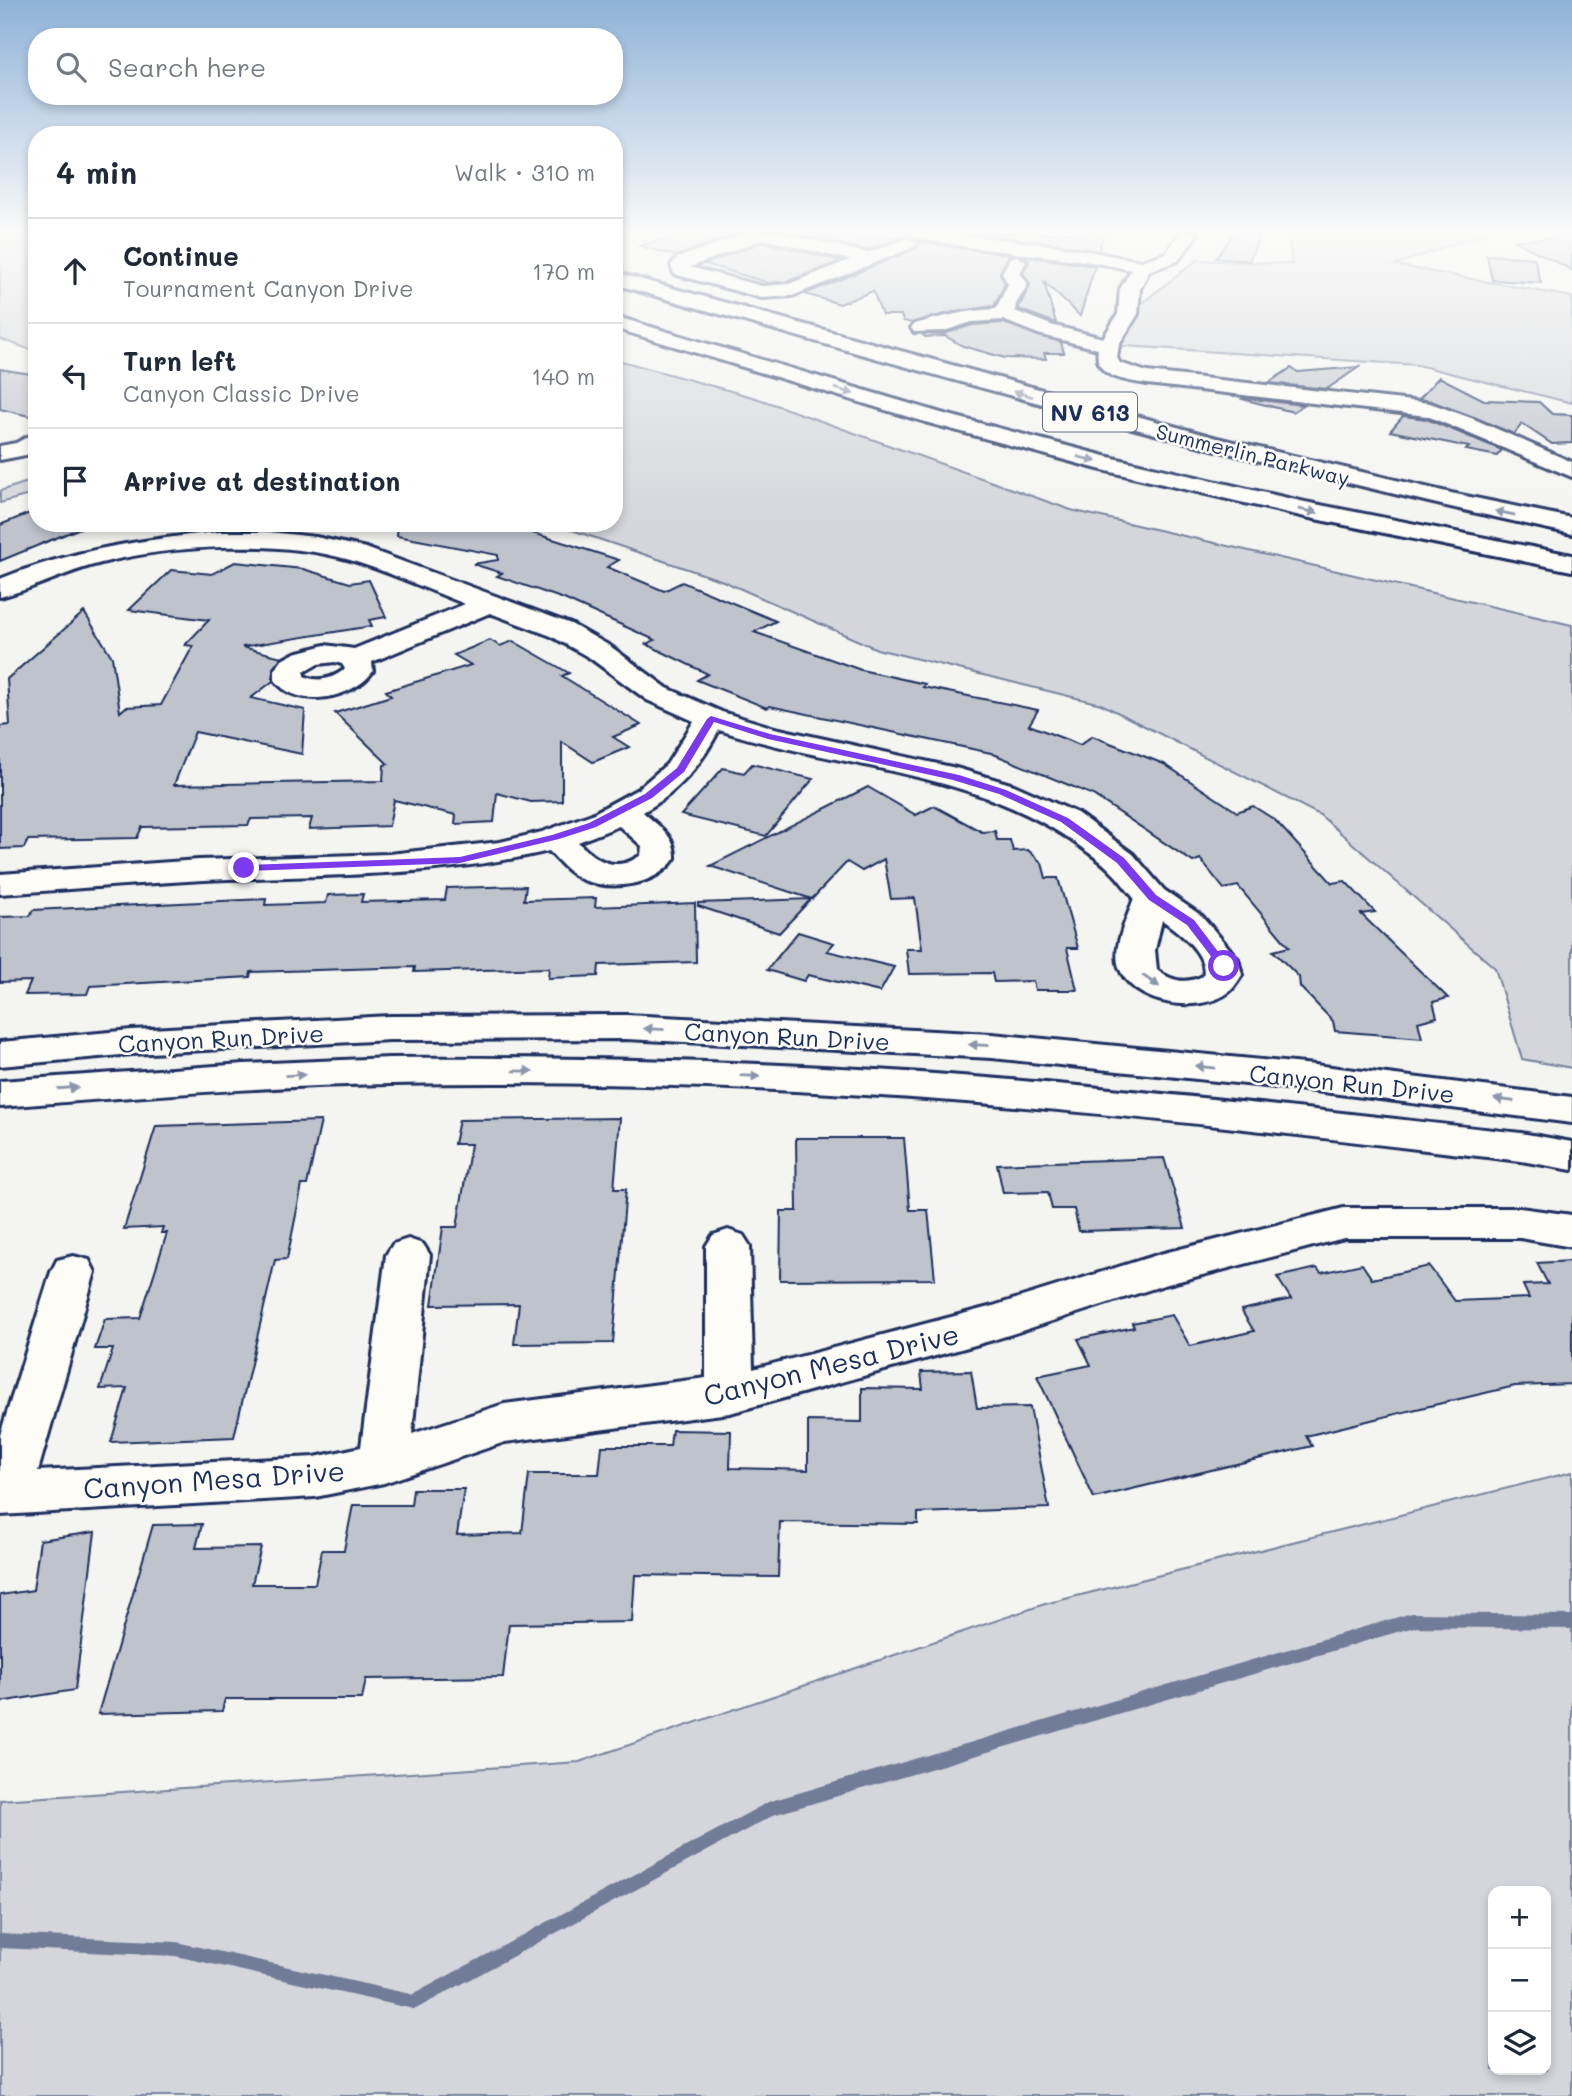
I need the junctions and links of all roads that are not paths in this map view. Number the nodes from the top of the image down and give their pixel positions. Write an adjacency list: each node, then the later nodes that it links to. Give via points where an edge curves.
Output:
1 (643, 331): 14 (main road, Summerlin Parkway / NV 613, one-way to 14, via 931,417 1116,466)
2 (803, 331): 11 (main road, Summerlin Parkway / NV 613, one-way to 2, via 1216,446)
3 (1049, 331): 5 (main road)
4 (1118, 331): 5 (main road)
5 (1110, 345): 10 (main road, via 1107,358 1111,367 1122,373 1430,410)
6 (0, 430): 7 (main road)
7 (28, 432)
8 (28, 445): 9 (main road)
9 (0, 453)
10 (1572, 470)
11 (1572, 526)
12 (222, 532): 13 (main road); 16 (main road, via 357,554)
13 (159, 535): 15 (main road)
14 (1572, 564)
15 (0, 589)
16 (491, 603): 17 (main road); 18 (main road, via 561,630 657,694)
17 (354, 659)
18 (711, 719): 19 (main road, via 681,770); 22 (main road, via 1003,792 1065,820 1121,860)
19 (621, 810): 20 (main road); 20 (main road, via 659,844 658,858 643,869 619,874 594,872)
20 (555, 837): 21 (main road, via 460,860 190,870)
21 (0, 884)
22 (1152, 897)
23 (0, 1054): 25 (main road, Canyon Run Drive, one-way to 23, via 1315,1078 992,1046 626,1027 390,1028)
24 (0, 1094): 26 (main road, Canyon Run Drive, one-way to 26, via 389,1071 759,1077 1072,1099)
25 (1572, 1110)
26 (1572, 1156)
27 (1572, 1231): 31 (main road, Canyon Mesa Drive, via 1520,1223 1344,1223 1160,1270 993,1323)
28 (728, 1245): 31 (main road)
29 (408, 1255): 32 (main road)
30 (73, 1272): 33 (main road)
31 (730, 1394): 32 (main road, Canyon Mesa Drive, via 504,1423)
32 (384, 1463): 33 (main road, Canyon Mesa Drive, via 315,1477)
33 (3, 1493)

